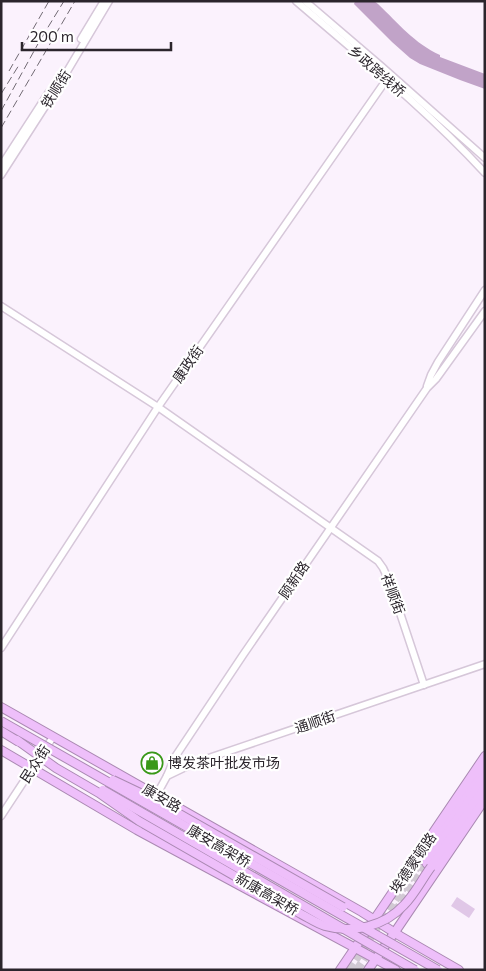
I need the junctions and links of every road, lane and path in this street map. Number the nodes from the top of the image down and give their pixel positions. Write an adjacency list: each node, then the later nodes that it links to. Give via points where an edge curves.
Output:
1 (104, 1): 7 (street, 铁顺街)
2 (109, 1): 9 (street, 铁顺街)
3 (296, 1): 8 (street, 乡政跨线桥, via 456,142)
4 (305, 1): 6 (street)
5 (382, 86): 14 (street, 康政街)
6 (485, 158)
7 (1, 166)
8 (485, 173)
9 (1, 176)
10 (485, 290): 13 (street, 顾新路, via 438,362)
11 (1, 306): 14 (street, 祥顺街)
12 (485, 311): 13 (street, 顾新路)
13 (427, 388): 15 (street, 顾新路)
14 (158, 407): 15 (street, 祥顺街); 16 (street, 康政街)
15 (330, 528): 18 (street, 祥顺街, via 384,568); 29 (street, 顾新路, via 181,749)
16 (1, 648)
17 (485, 664): 18 (street, 通顺街)
18 (424, 685): 29 (street, 通顺街)
19 (1, 707): 23 (highway, 康安路)
20 (1, 721): 22 (highway, 康安高架桥, bridge)
21 (1, 732): 24 (highway, 康安高架桥, bridge)
22 (21, 733): 36 (highway, bridge, via 155,800 343,907); 44 (highway, 康安高架桥, bridge)
23 (53, 737): 28 (street, 民众街); 32 (highway, 康安路)
24 (17, 740): 31 (highway, 新康高架桥, bridge, via 139,821 317,923 336,928 374,924 403,906); 43 (highway, 康安高架桥, bridge)
25 (1, 750): 28 (highway)
26 (485, 756): 38 (highway, 埃德蒙顿路)
27 (485, 766): 30 (highway, 埃德蒙顿路, via 424,862)
28 (32, 769): 34 (street, 民众街); 35 (highway)
29 (167, 776): 32 (street)
30 (485, 776)
31 (485, 787)
32 (157, 796): 35 (street); 36 (highway, 康安路)
33 (485, 799): 39 (highway, 埃德蒙顿路)
34 (1, 816)
35 (138, 830): 38 (highway)
36 (372, 919): 37 (highway, 康安路)
37 (400, 936): 45 (highway, via 417,952); 46 (highway)
38 (354, 948): 39 (highway); 40 (highway, 埃德蒙顿路)
39 (376, 959): 41 (highway, 埃德蒙顿路); 42 (highway)
40 (340, 970)
41 (368, 970)
42 (396, 970)
43 (415, 970)
44 (438, 970)
45 (449, 970)
46 (459, 970)

